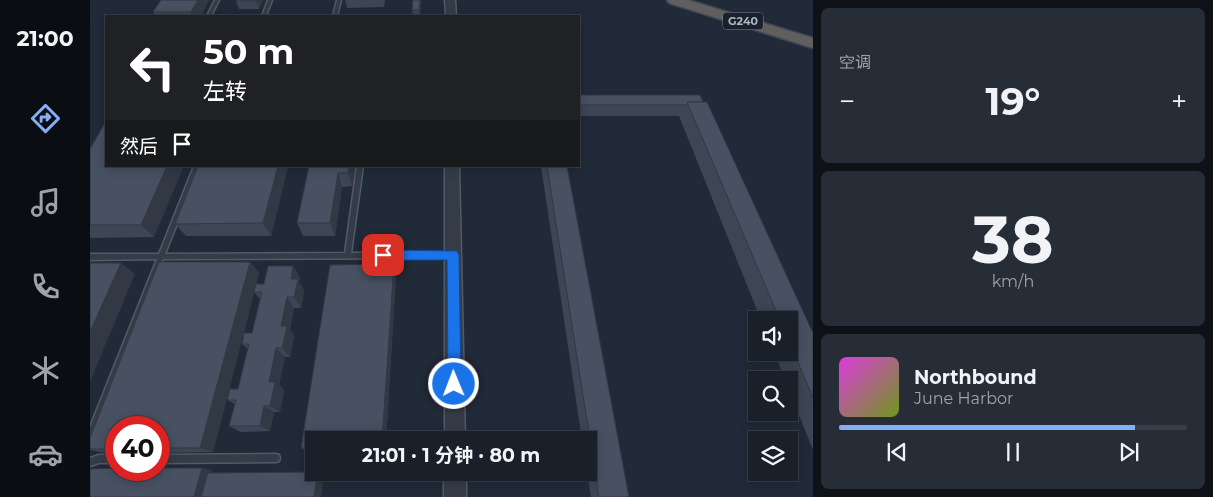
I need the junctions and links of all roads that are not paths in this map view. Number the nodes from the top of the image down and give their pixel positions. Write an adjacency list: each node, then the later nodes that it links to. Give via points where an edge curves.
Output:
1 (217, 0): 7 (lane)
2 (270, 0): 8 (lane)
3 (339, 0): 9 (lane)
4 (450, 0): 10 (street)
5 (674, 0): 12 (highway, G240)
6 (704, 0): 11 (highway, G240)
7 (210, 15)
8 (264, 15)
9 (335, 15)
10 (451, 15)
11 (813, 33)
12 (813, 43)
13 (197, 167): 18 (lane)
14 (360, 167): 16 (lane)
15 (452, 167): 17 (street)
16 (348, 255): 17 (lane); 18 (lane)
17 (453, 255): 20 (street)
18 (162, 256): 19 (lane); 21 (lane)
19 (90, 257)
20 (455, 431)
21 (90, 436)
22 (276, 458): 24 (lane)
23 (105, 459): 25 (lane)
24 (170, 459)
25 (90, 462)
26 (455, 481): 27 (street)
27 (455, 497)

